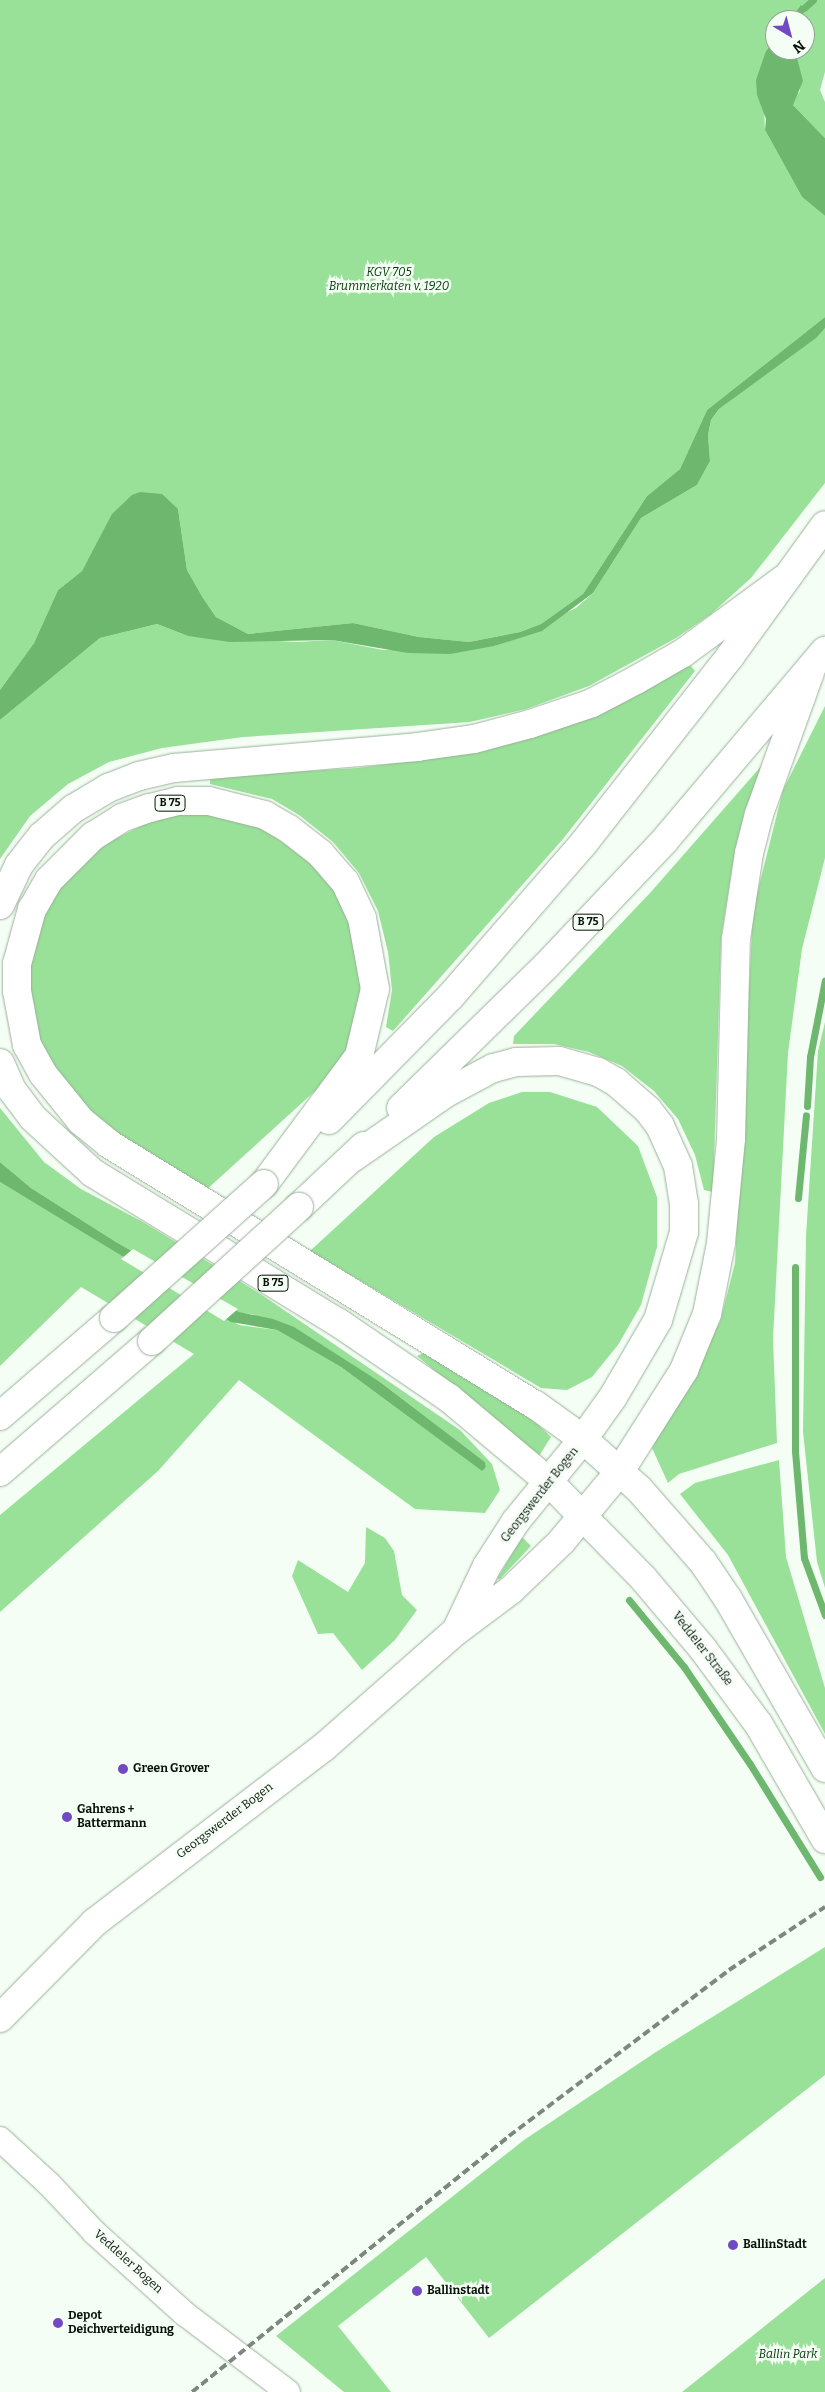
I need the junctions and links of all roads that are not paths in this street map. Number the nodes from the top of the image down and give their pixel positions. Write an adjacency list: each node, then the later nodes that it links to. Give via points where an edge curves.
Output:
1 (825, 525): 2 (main road, B 75)
2 (787, 578): 4 (main road, B 75, via 682,653 636,680 592,703 530,724 474,739 427,746 174,768 108,788 73,809 42,836 19,865); 7 (main road, B 75, via 649,762 503,937 408,1041)
3 (817, 662): 6 (main road, B 75, via 619,890); 10 (main road, B 75, via 759,814 749,853 736,939 731,1139 724,1214 707,1314 684,1370)
4 (0, 905)
5 (0, 1062): 12 (main road, B 75, via 12,1090 32,1117 93,1173 340,1323 450,1398)
6 (352, 1158): 9 (main road, B 75, via 446,1093 493,1068 516,1062 560,1061 598,1072 616,1082 648,1110 660,1126 678,1166 684,1204 684,1232 658,1320 636,1360); 11 (main road, B 75, bridge, via 152,1342)
7 (264, 1184): 8 (main road, B 75, bridge); 9 (main road, B 75, via 358,1056 375,989 362,918 345,882 321,854 265,814 208,801 178,801 149,808 122,818 94,836 50,880 32,908 17,964 17,991 27,1045 43,1074 81,1121 109,1144 534,1404)
8 (0, 1416)
9 (583, 1439): 10 (main road); 12 (main road, Georgswerder Bogen)
10 (620, 1471): 13 (main road, Georgswerder Bogen); 15 (main road, via 703,1562 728,1599)
11 (0, 1472)
12 (549, 1482): 13 (main road, Veddeler Straße); 14 (main road, Georgswerder Bogen, via 516,1520 487,1566)
13 (583, 1517): 14 (main road, Georgswerder Bogen, via 511,1590); 16 (main road, Veddeler Straße, via 669,1607 720,1671 759,1725)
14 (456, 1631): 17 (main road, Georgswerder Bogen, via 324,1747 95,1922)
15 (825, 1768)
16 (825, 1839)
17 (0, 2018)
18 (0, 2139): 19 (street, Veddeler Bogen, via 95,2233 186,2314)
19 (288, 2392)

